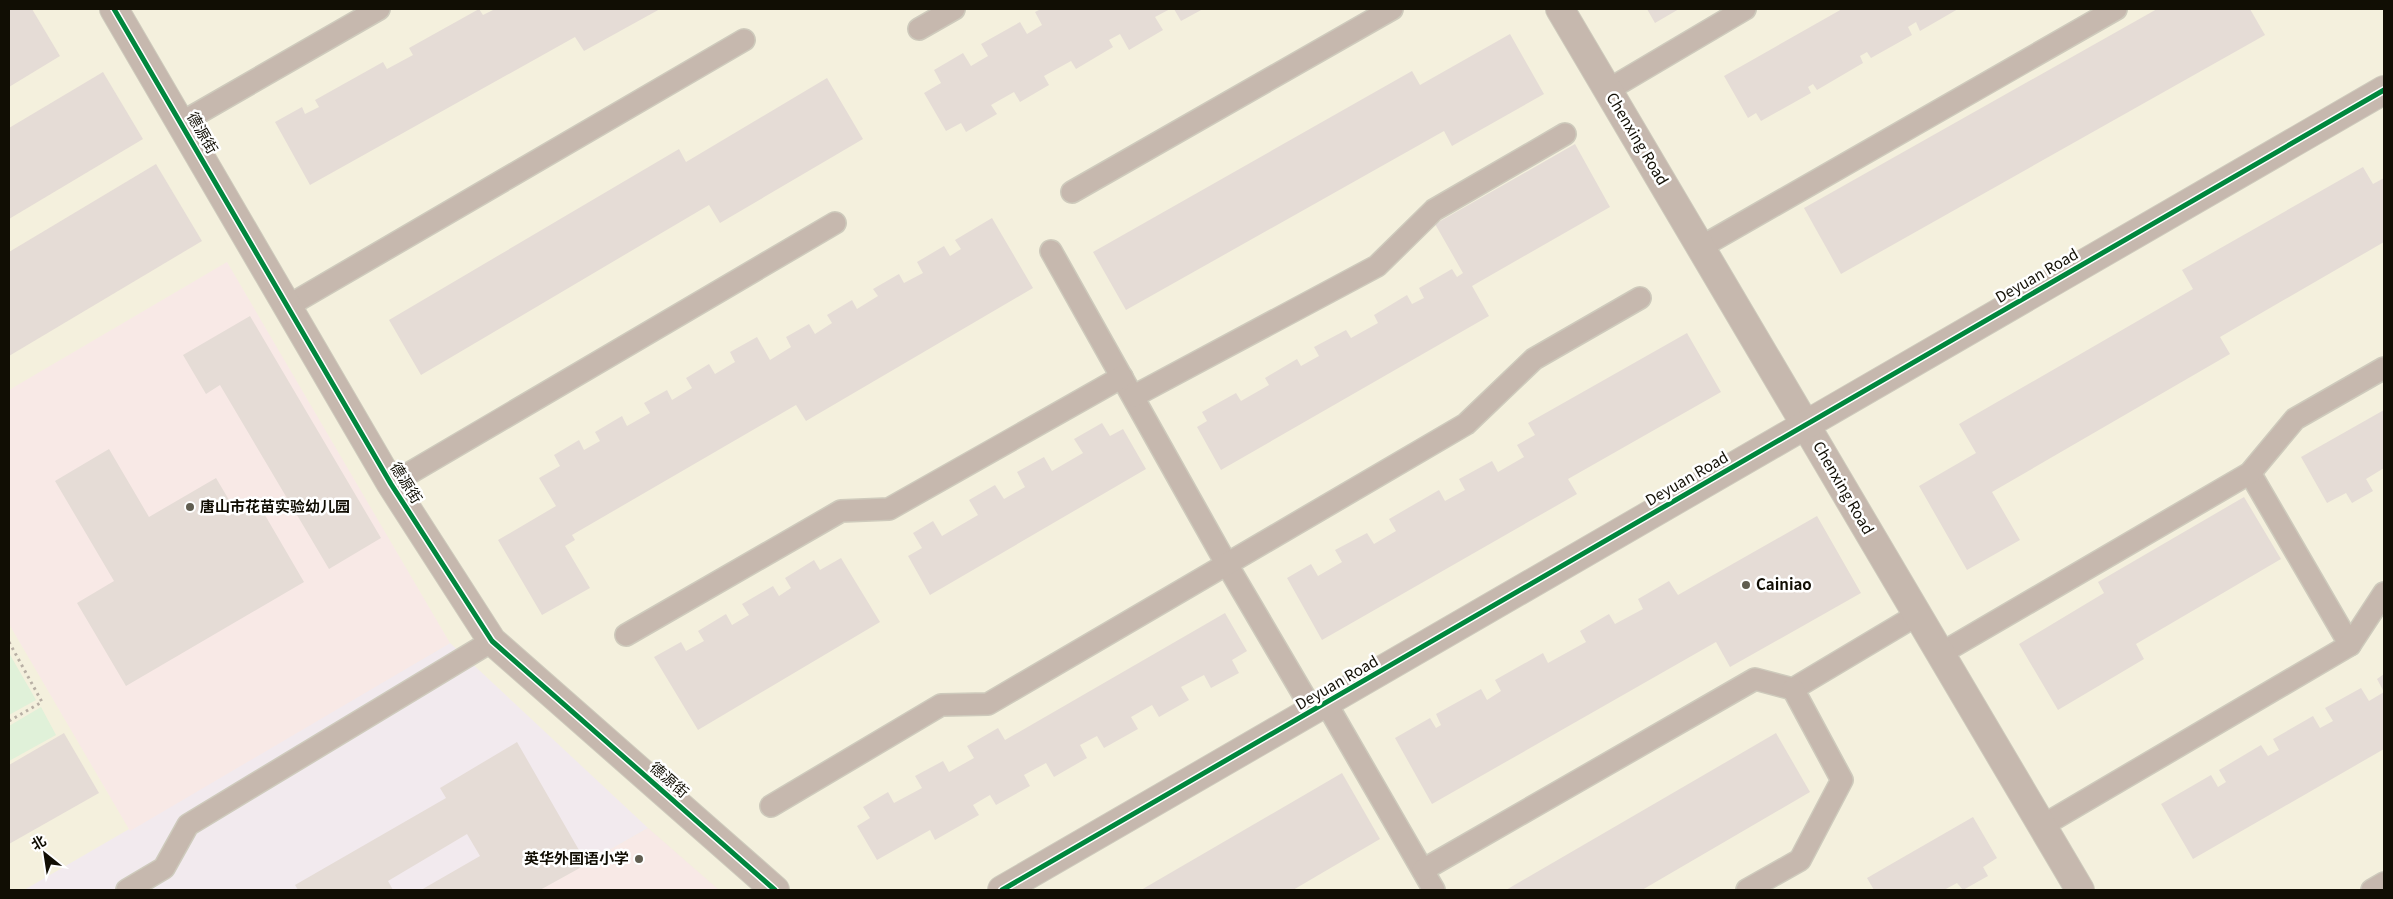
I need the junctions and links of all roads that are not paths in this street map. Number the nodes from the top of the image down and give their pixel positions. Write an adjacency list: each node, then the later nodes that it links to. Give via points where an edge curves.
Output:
1 (114, 9): 12 (street, 德源街)
2 (379, 9): 12 (lane)
3 (954, 9): 8 (lane)
4 (1392, 9): 14 (lane)
5 (1560, 9): 10 (street, Chenxing Road)
6 (1745, 9): 10 (lane)
7 (2116, 9): 16 (lane)
8 (919, 28)
9 (744, 40): 19 (lane)
10 (1608, 90): 16 (street, Chenxing Road)
11 (2384, 90): 23 (street, Deyuan Road)
12 (182, 123): 19 (street, 德源街)
13 (1565, 134): 22 (lane, via 1434,210 1377,266)
14 (1072, 192)
15 (835, 222): 25 (lane)
16 (1701, 247): 23 (street, Chenxing Road)
17 (1051, 251): 21 (lane)
18 (1640, 298): 26 (lane, via 1534,359 1466,424)
19 (288, 306): 25 (street, 德源街)
20 (2384, 368): 24 (lane, via 2294,419)
21 (1122, 377): 22 (lane); 29 (lane, via 888,509 841,510)
22 (1134, 396): 26 (lane)
23 (1805, 424): 28 (street, Chenxing Road); 34 (street, Deyuan Road)
24 (2250, 473): 31 (lane); 32 (lane)
25 (391, 484): 30 (street, 德源街)
26 (1226, 563): 34 (lane); 35 (lane, via 988,704 941,705)
27 (2384, 594): 31 (lane)
28 (1917, 615): 32 (street, Chenxing Road); 33 (lane)
29 (626, 635)
30 (492, 641): 39 (lane, via 188,825 164,868); 40 (street, 德源街)
31 (2350, 645): 36 (lane)
32 (1940, 654): 36 (street, Chenxing Road)
33 (1793, 689): 37 (lane, via 1755,678); 43 (lane, via 1842,780 1800,860)
34 (1320, 707): 37 (lane); 41 (street, Deyuan Road)
35 (771, 806)
36 (2042, 826): 44 (street, Chenxing Road)
37 (1423, 870): 42 (lane)
38 (2384, 883): 45 (lane)
39 (127, 890)
40 (775, 890)
41 (1002, 890)
42 (1434, 890)
43 (1747, 890)
44 (2080, 890)
45 (2372, 890)

